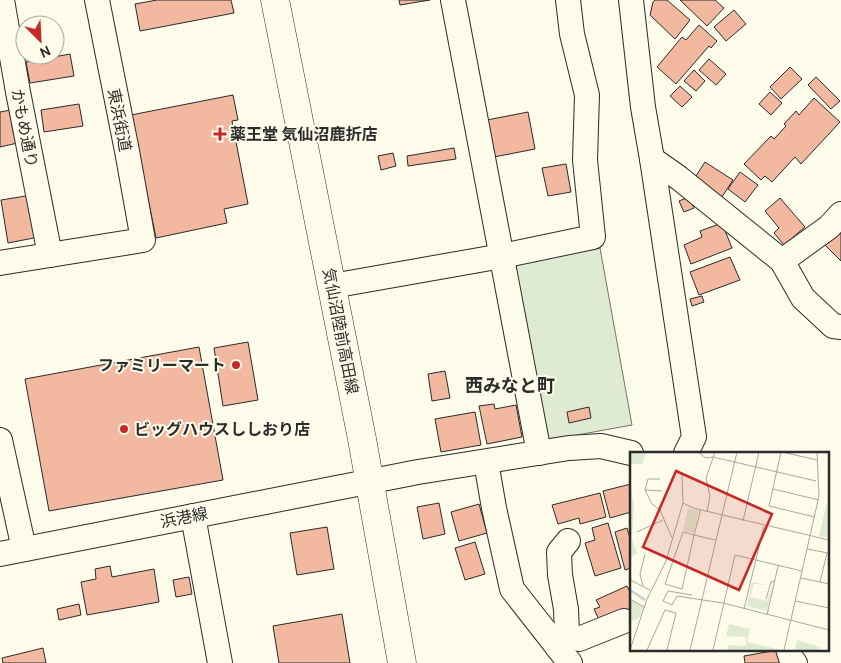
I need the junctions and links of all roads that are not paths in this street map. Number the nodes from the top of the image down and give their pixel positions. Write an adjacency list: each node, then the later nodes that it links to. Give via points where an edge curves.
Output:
1 (2, 0): 9 (street, かもめ通り)
2 (97, 0): 9 (street, 東浜街道, via 142,240)
3 (274, 0): 13 (main road, 気仙沼陸前高田線)
4 (453, 0): 10 (street)
5 (568, 0): 10 (street, via 572,34 587,95 585,160 593,237)
6 (631, 0): 7 (street)
7 (652, 158): 11 (street); 16 (street, via 694,437)
8 (841, 214): 11 (street, via 829,227)
9 (50, 255): 12 (street)
10 (502, 256): 13 (street); 17 (street)
11 (782, 261): 14 (street, via 803,298 833,326)
12 (0, 263)
13 (332, 286): 20 (main road, 気仙沼陸前高田線)
14 (841, 327)
15 (0, 440): 23 (street)
16 (686, 452)
17 (539, 453): 18 (street, 浜港線, via 601,446); 19 (street, 浜港線)
18 (630, 453)
19 (486, 462): 20 (street, 浜港線); 26 (street, via 512,589)
20 (369, 480): 21 (street, 浜港線); 29 (main road, 気仙沼陸前高田線)
21 (193, 516): 23 (street, 浜港線); 28 (street)
22 (568, 541): 26 (street, via 559,552 566,609)
23 (24, 549): 24 (street, 浜港線)
24 (0, 554)
25 (624, 621): 26 (street)
26 (565, 648)
27 (788, 650): 30 (street)
28 (220, 663)
29 (402, 663)
30 (795, 663)

